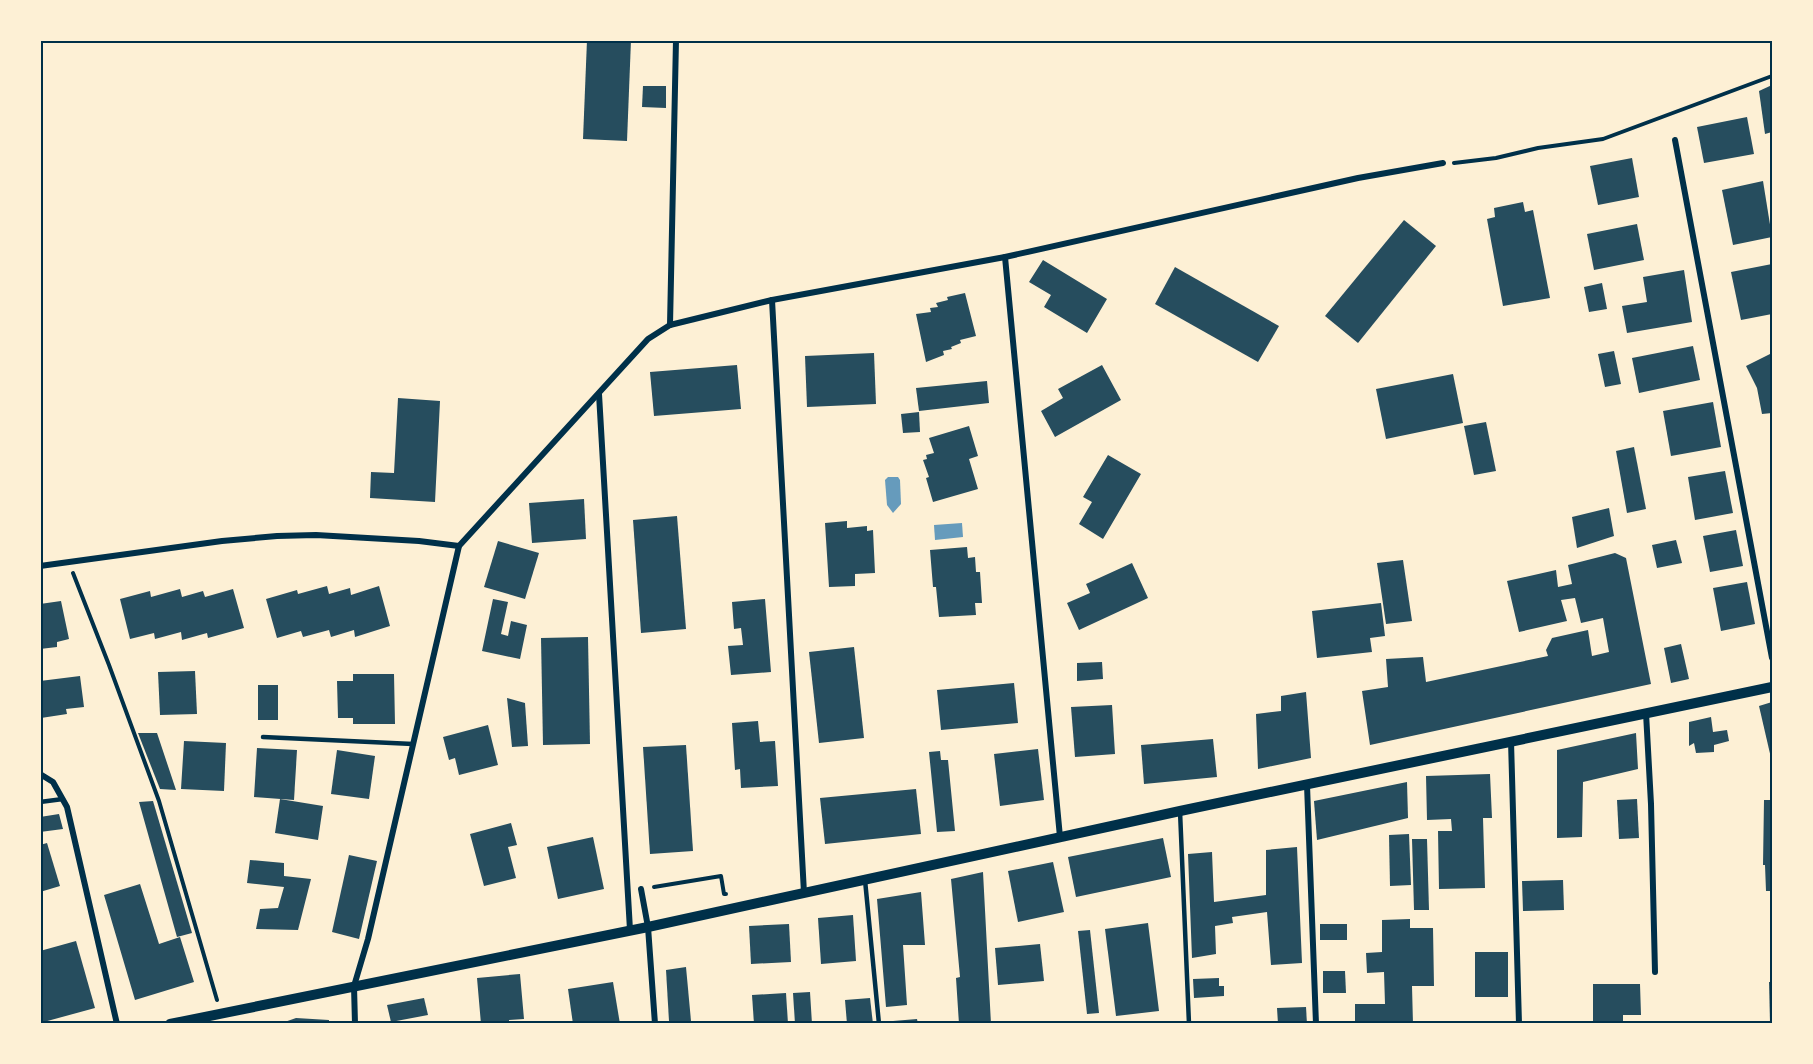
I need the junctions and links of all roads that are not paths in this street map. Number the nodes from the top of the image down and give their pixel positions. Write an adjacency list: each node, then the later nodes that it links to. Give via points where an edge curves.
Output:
1 (675, 40): 6 (street)
2 (1675, 140): 10 (street)
3 (1443, 163): 4 (street, via 1358,178)
4 (1005, 257): 5 (street); 21 (street)
5 (772, 300): 6 (street); 24 (street)
6 (670, 325): 7 (street, via 648,339)
7 (598, 394): 8 (street); 26 (street)
8 (459, 546): 9 (street, via 328,535 277,536); 15 (street)
9 (40, 566)
10 (1773, 658)
11 (1773, 687): 12 (street)
12 (1646, 713): 14 (street); 27 (street)
13 (262, 737): 15 (lane)
14 (1511, 741): 17 (street); 36 (street)
15 (413, 744): 28 (street)
16 (40, 774): 18 (street, via 53,782)
17 (1307, 784): 20 (street); 35 (street)
18 (63, 799): 19 (lane); 29 (street)
19 (40, 802)
20 (1180, 811): 21 (street); 34 (lane)
21 (1060, 837): 22 (street)
22 (865, 879): 24 (street); 33 (lane)
23 (641, 890): 25 (street)
24 (804, 893): 25 (street)
25 (648, 927): 26 (street); 32 (street)
26 (630, 930): 28 (street)
27 (1655, 972)
28 (354, 986): 30 (street); 31 (street)
29 (117, 1023)
30 (170, 1023)
31 (355, 1023)
32 (655, 1023)
33 (879, 1023)
34 (1189, 1023)
35 (1316, 1023)
36 (1519, 1023)

